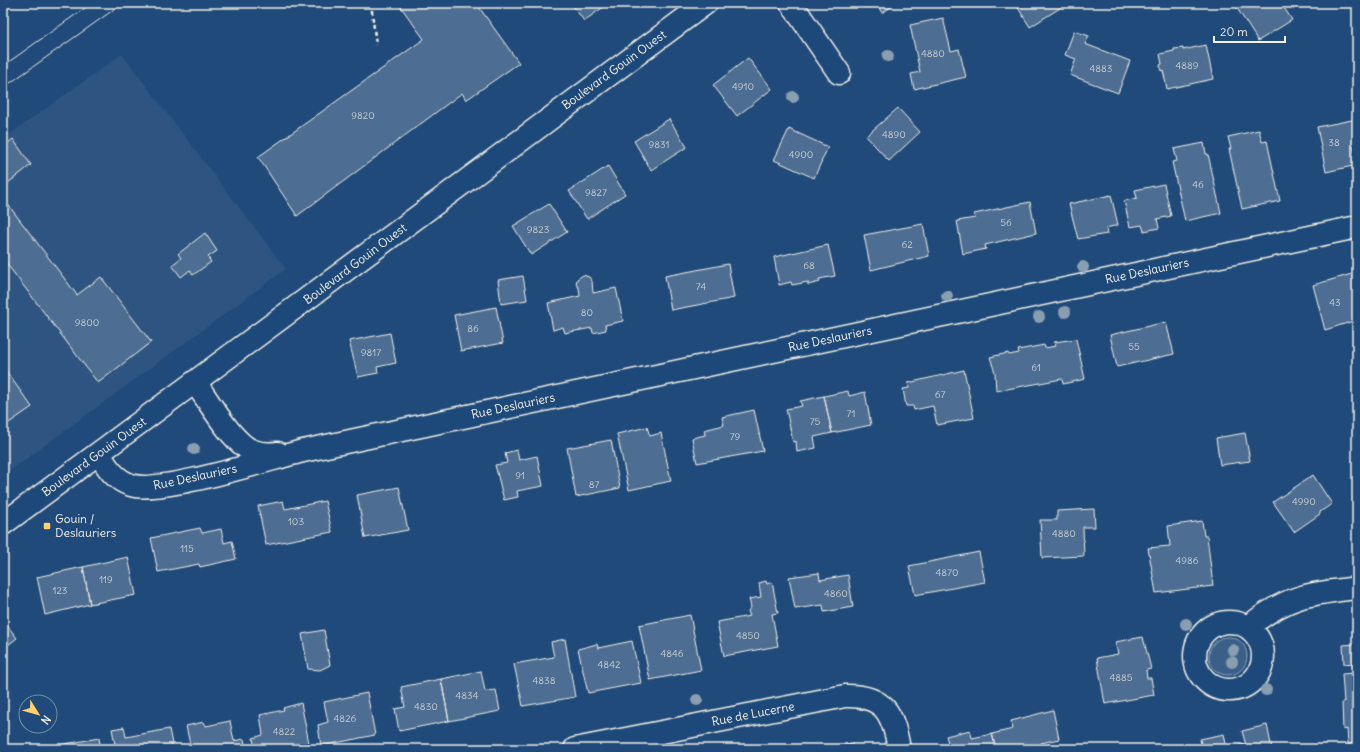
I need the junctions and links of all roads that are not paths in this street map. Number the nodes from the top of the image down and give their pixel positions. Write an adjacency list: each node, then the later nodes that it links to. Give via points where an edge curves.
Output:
1 (706, 3): 5 (street, Boulevard Gouin Ouest)
2 (791, 3): 3 (street)
3 (839, 73)
4 (1357, 227): 6 (street, Rue Deslauriers)
5 (195, 382): 6 (street, Rue Deslauriers, via 232,435 246,447 262,453); 7 (street, Boulevard Gouin Ouest)
6 (303, 451): 7 (street, Rue Deslauriers, via 211,475 160,486 138,487 117,478)
7 (99, 454): 8 (street, Boulevard Gouin Ouest)
8 (3, 524)
9 (1357, 588): 10 (street, via 1315,593 1292,599 1268,611)
10 (1248, 627)
11 (576, 749): 12 (street, Rue de Lucerne, via 845,696 860,696 873,700 889,714 894,724)
12 (899, 749)

